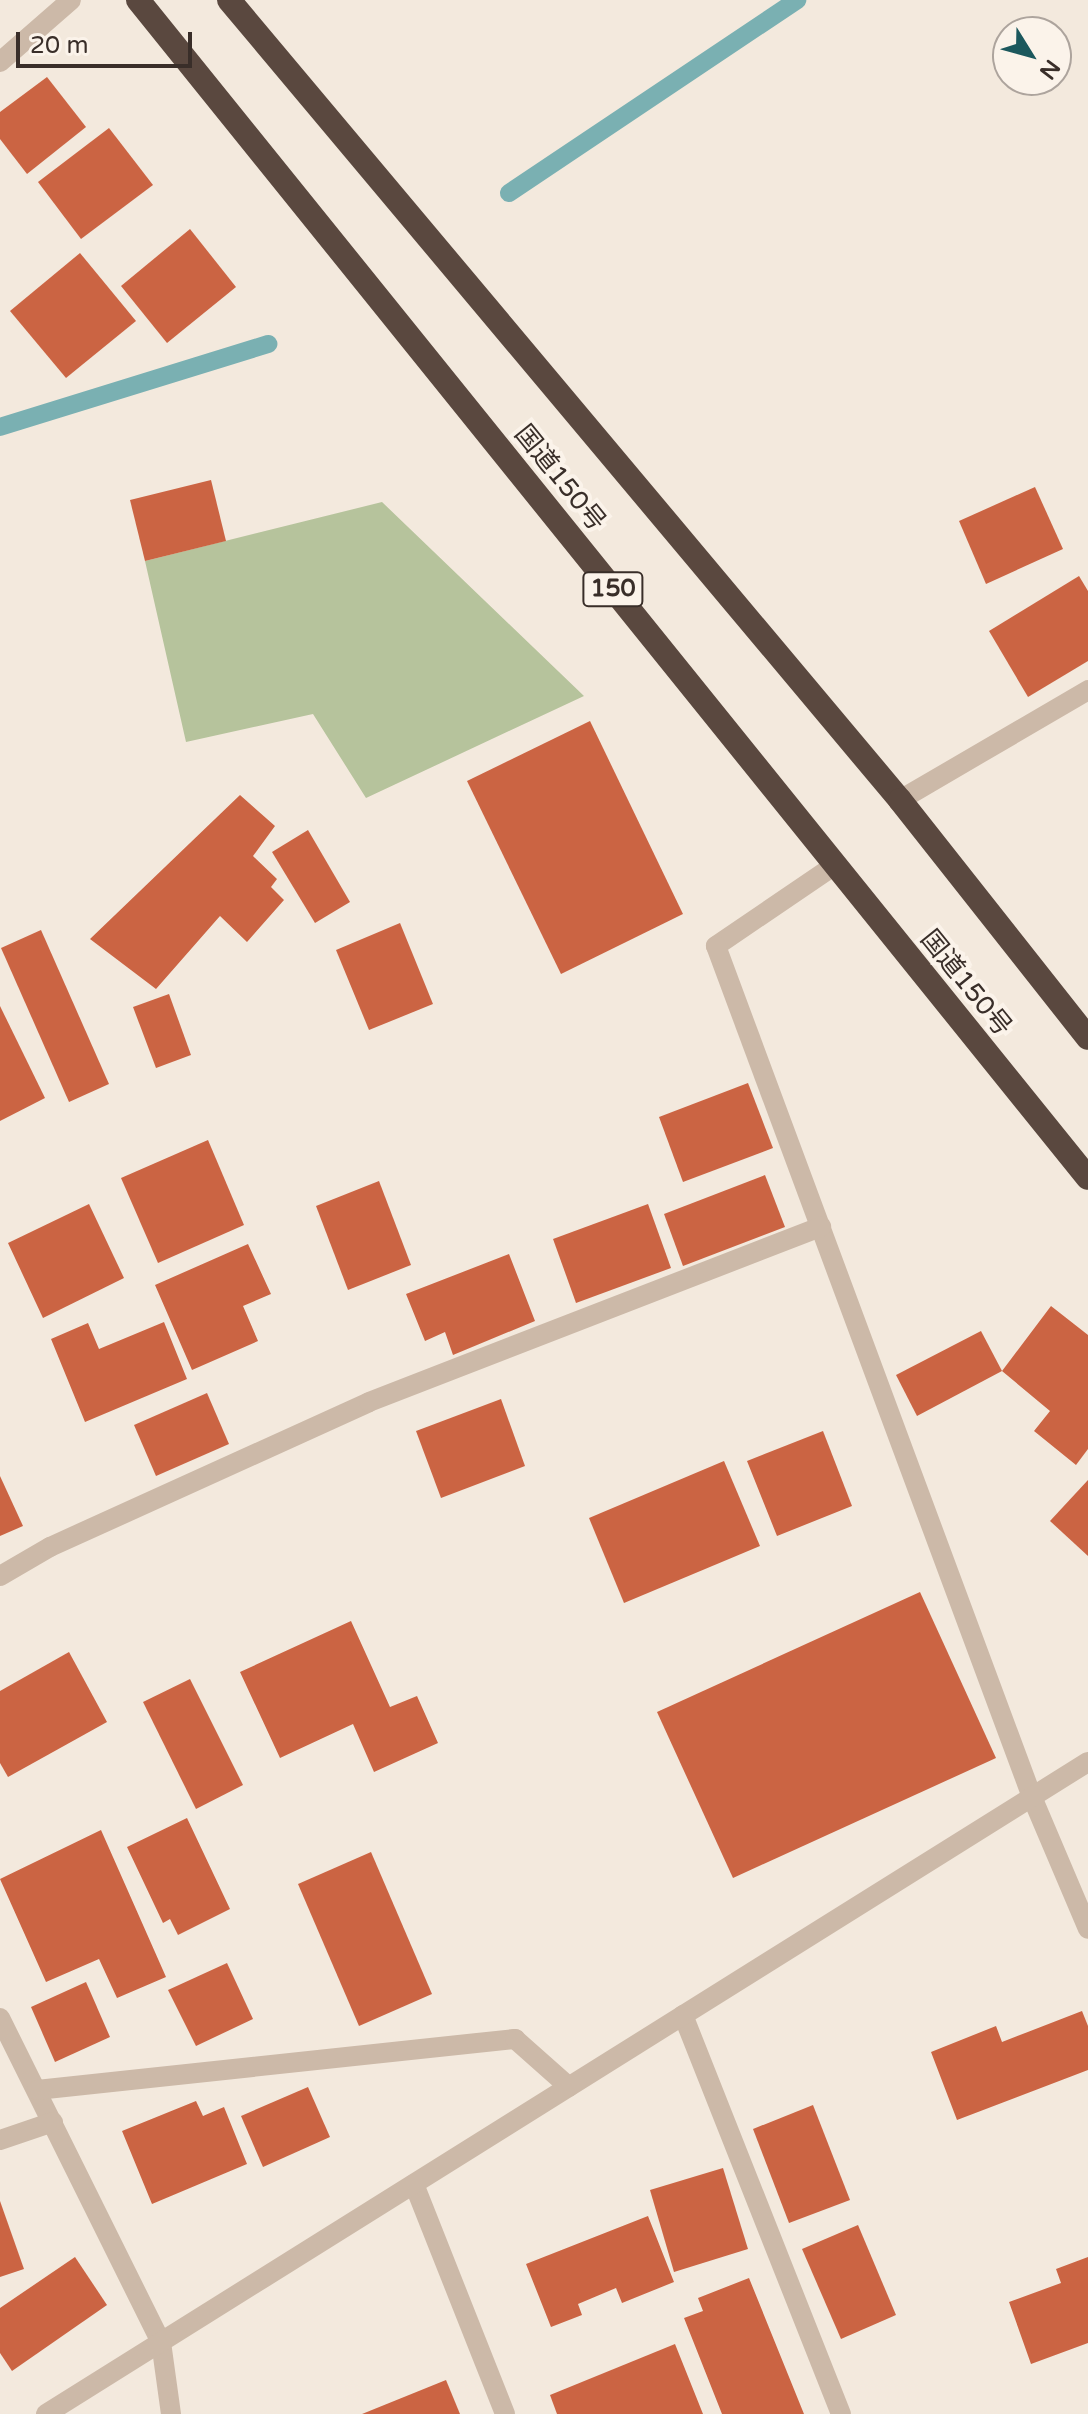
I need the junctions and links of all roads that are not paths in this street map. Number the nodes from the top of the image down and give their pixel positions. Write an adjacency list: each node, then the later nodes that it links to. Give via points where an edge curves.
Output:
1 (71, 0): 4 (street)
2 (138, 0): 7 (highway, 国道150号 / 150)
3 (229, 0): 6 (highway, 国道150号)
4 (0, 62)
5 (1088, 690): 6 (street)
6 (900, 800): 8 (highway, 国道150号)
7 (835, 865): 9 (highway, 国道150号 / 150); 10 (street, via 716,946)
8 (1088, 1038)
9 (1088, 1178)
10 (821, 1227): 11 (street, via 369,1402 50,1547); 13 (street)
11 (0, 1576)
12 (1088, 1762): 13 (street)
13 (1032, 1797): 14 (street); 15 (street)
14 (1088, 1929)
15 (683, 2015): 17 (street); 26 (street)
16 (0, 2018): 18 (street)
17 (569, 2087): 18 (street, via 515,2039); 21 (street)
18 (37, 2090): 19 (street)
19 (53, 2122): 20 (street); 22 (street)
20 (0, 2140)
21 (414, 2184): 22 (street); 25 (street)
22 (161, 2342): 23 (street); 24 (street)
23 (46, 2414)
24 (171, 2414)
25 (505, 2414)
26 (841, 2414)

